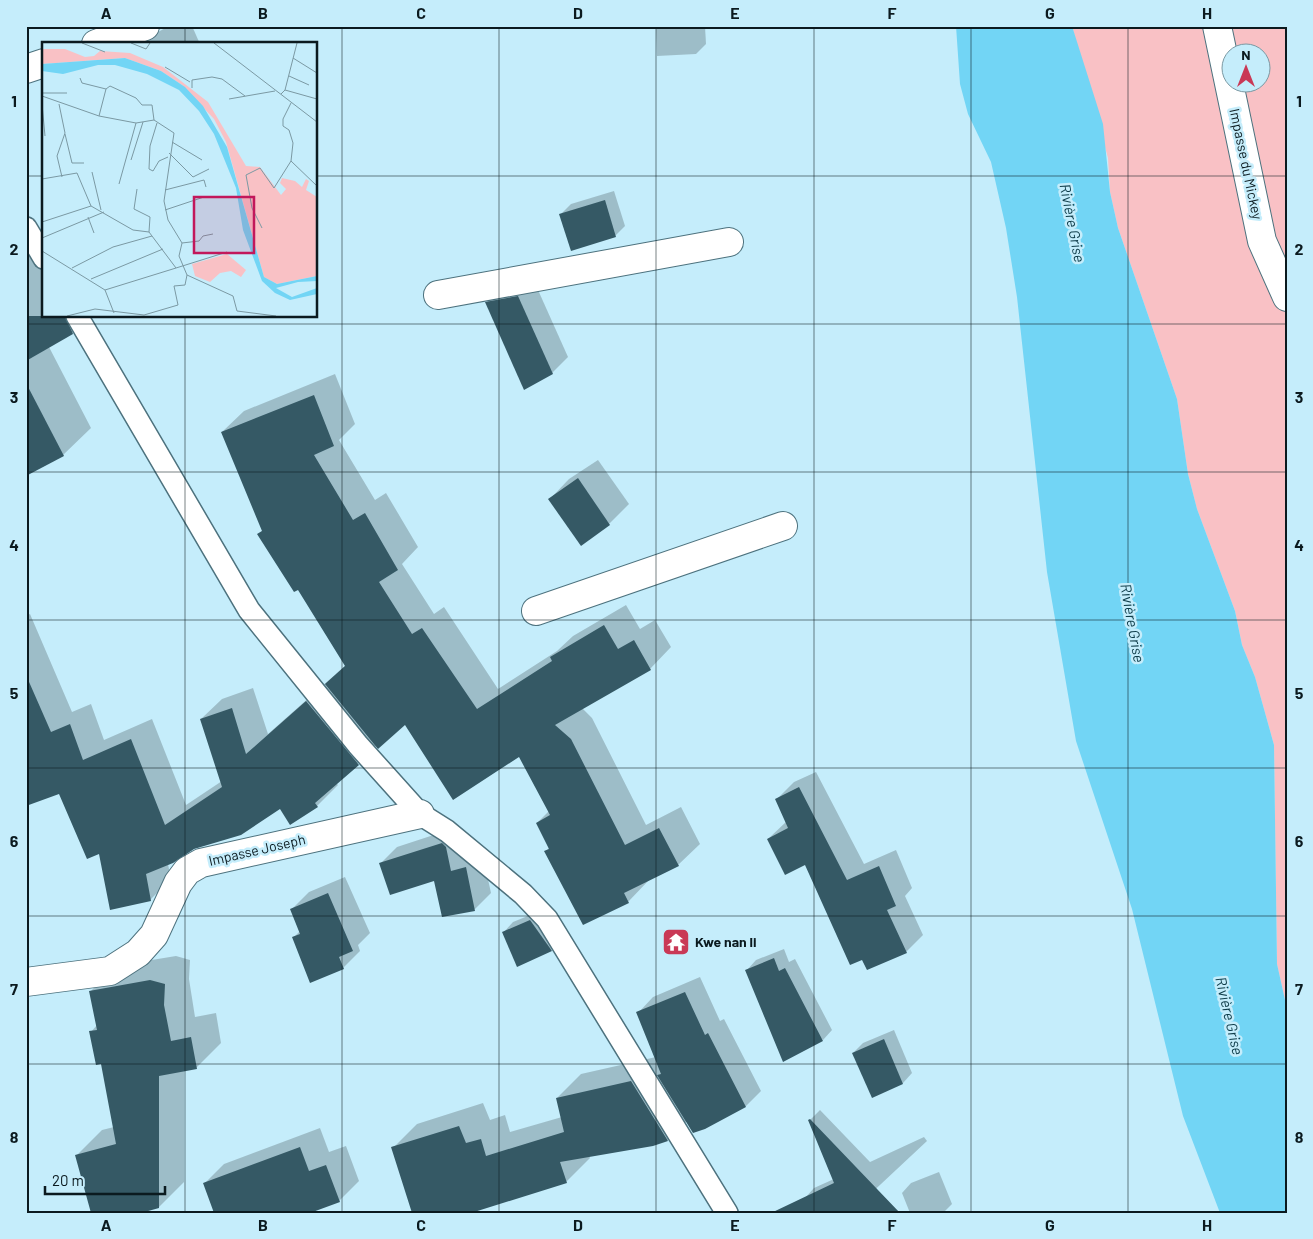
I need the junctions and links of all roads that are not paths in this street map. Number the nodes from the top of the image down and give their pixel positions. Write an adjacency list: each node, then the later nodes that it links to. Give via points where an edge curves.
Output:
1 (144, 26): 3 (street)
2 (1217, 26): 10 (street, Impasse du Mickey, via 1262,241)
3 (101, 42)
4 (42, 64): 5 (street)
5 (26, 69)
6 (26, 228): 8 (lane)
7 (729, 242): 9 (street)
8 (42, 255)
9 (438, 295)
10 (1287, 297)
11 (78, 318): 14 (lane, via 249,610 358,745)
12 (783, 526): 13 (street)
13 (536, 611)
14 (420, 814): 15 (street, Impasse Joseph, via 201,862 178,882 154,935 138,953 110,971); 16 (lane, via 447,830 547,918)
15 (26, 982)
16 (727, 1213)

